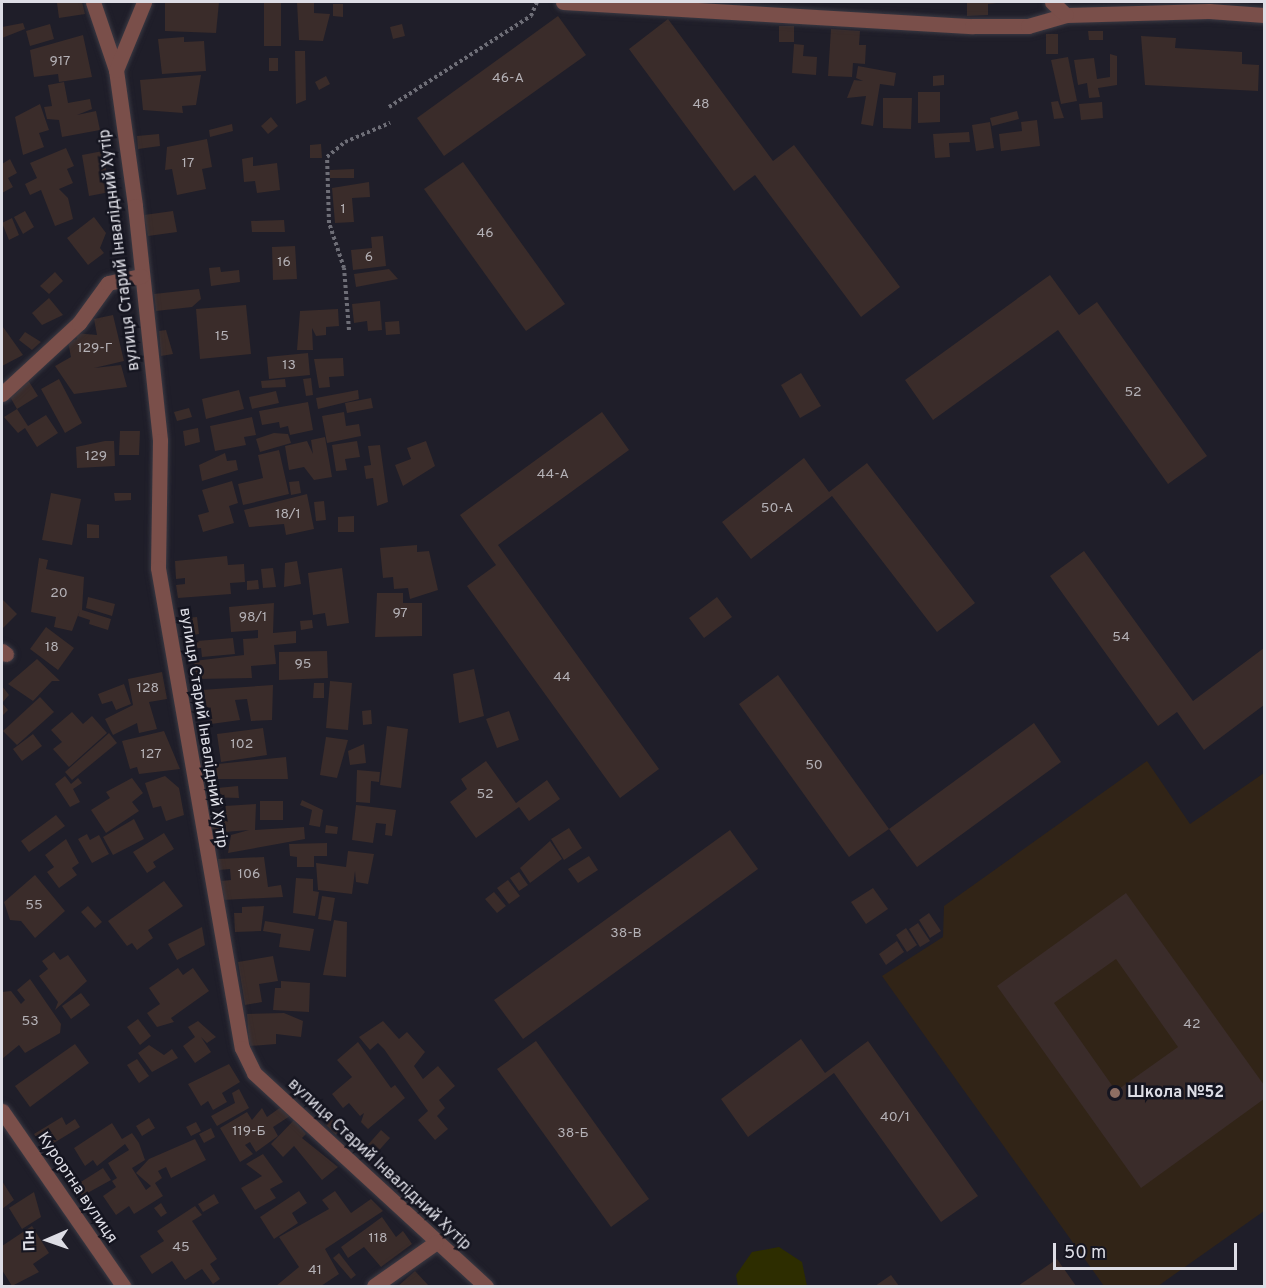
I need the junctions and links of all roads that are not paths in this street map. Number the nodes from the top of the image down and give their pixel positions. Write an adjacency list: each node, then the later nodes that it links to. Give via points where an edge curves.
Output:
1 (93, 2): 8 (street, вулиця Старий Інвалідний Хутір)
2 (144, 2): 8 (street)
3 (563, 2): 4 (street)
4 (600, 2): 6 (street, via 972,26 1028,26)
5 (1052, 2): 6 (street)
6 (1066, 15): 7 (street, via 1209,11)
7 (1264, 15)
8 (116, 70): 9 (street, вулиця Старий Інвалідний Хутір)
9 (141, 276): 10 (street, via 108,283 78,323); 12 (street, вулиця Старий Інвалідний Хутір, via 160,441 158,568 242,1048 254,1073)
10 (2, 394)
11 (2, 1111): 13 (street, Курортна вулиця)
12 (435, 1243): 14 (street); 15 (street, вулиця Старий Інвалідний Хутір)
13 (123, 1287)
14 (374, 1287)
15 (486, 1287)

